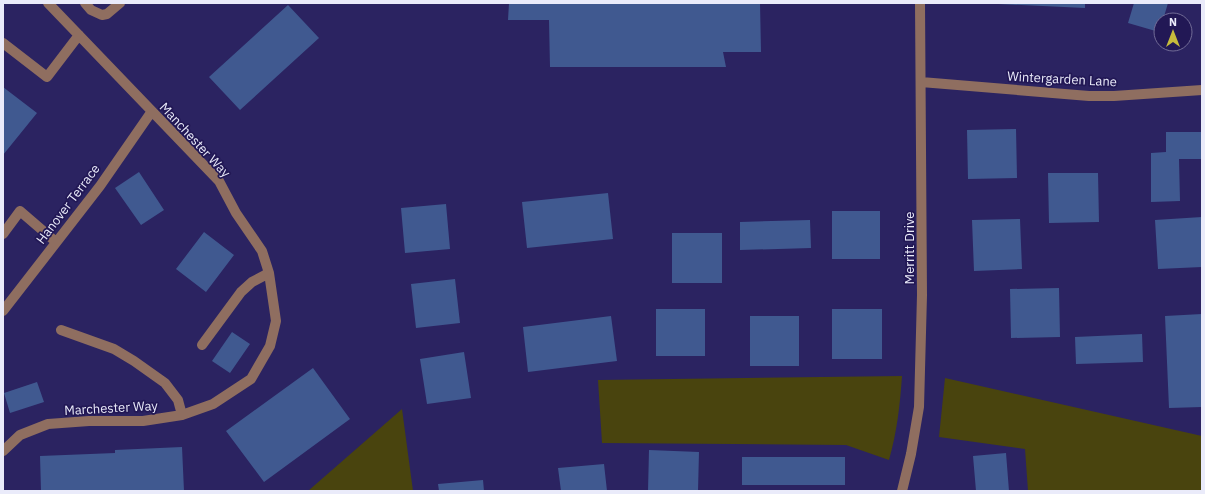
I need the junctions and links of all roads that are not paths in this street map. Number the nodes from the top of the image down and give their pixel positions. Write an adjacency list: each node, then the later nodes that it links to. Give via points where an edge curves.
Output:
1 (86, 3): 2 (street, via 91,10 102,16)
2 (120, 3)
3 (920, 3): 7 (street, Merritt Drive)
4 (53, 4): 5 (street, Manchester Way)
5 (79, 34): 6 (street, via 47,77); 9 (street, Manchester Way)
6 (3, 43)
7 (921, 82): 8 (street, Wintergarden Lane, via 1089,96); 19 (street, Merritt Drive, via 922,295 919,407)
8 (1202, 90)
9 (152, 111): 11 (street, Hanover Terrace, via 100,186); 12 (street, Manchester Way, via 219,181 236,213 262,251)
10 (3, 234): 11 (street, via 20,211)
11 (56, 242): 13 (street, Hanover Terrace)
12 (269, 273): 14 (street, Manchester Way); 16 (street, via 252,282 241,292)
13 (3, 311)
14 (276, 321): 17 (street, Marchester Way, via 270,346 251,379 213,404)
15 (61, 330): 17 (street, via 114,349 134,361 165,383 178,400)
16 (202, 345)
17 (182, 415): 18 (street, Marchester Way, via 143,421 48,424 20,435)
18 (3, 450)
19 (902, 491)

